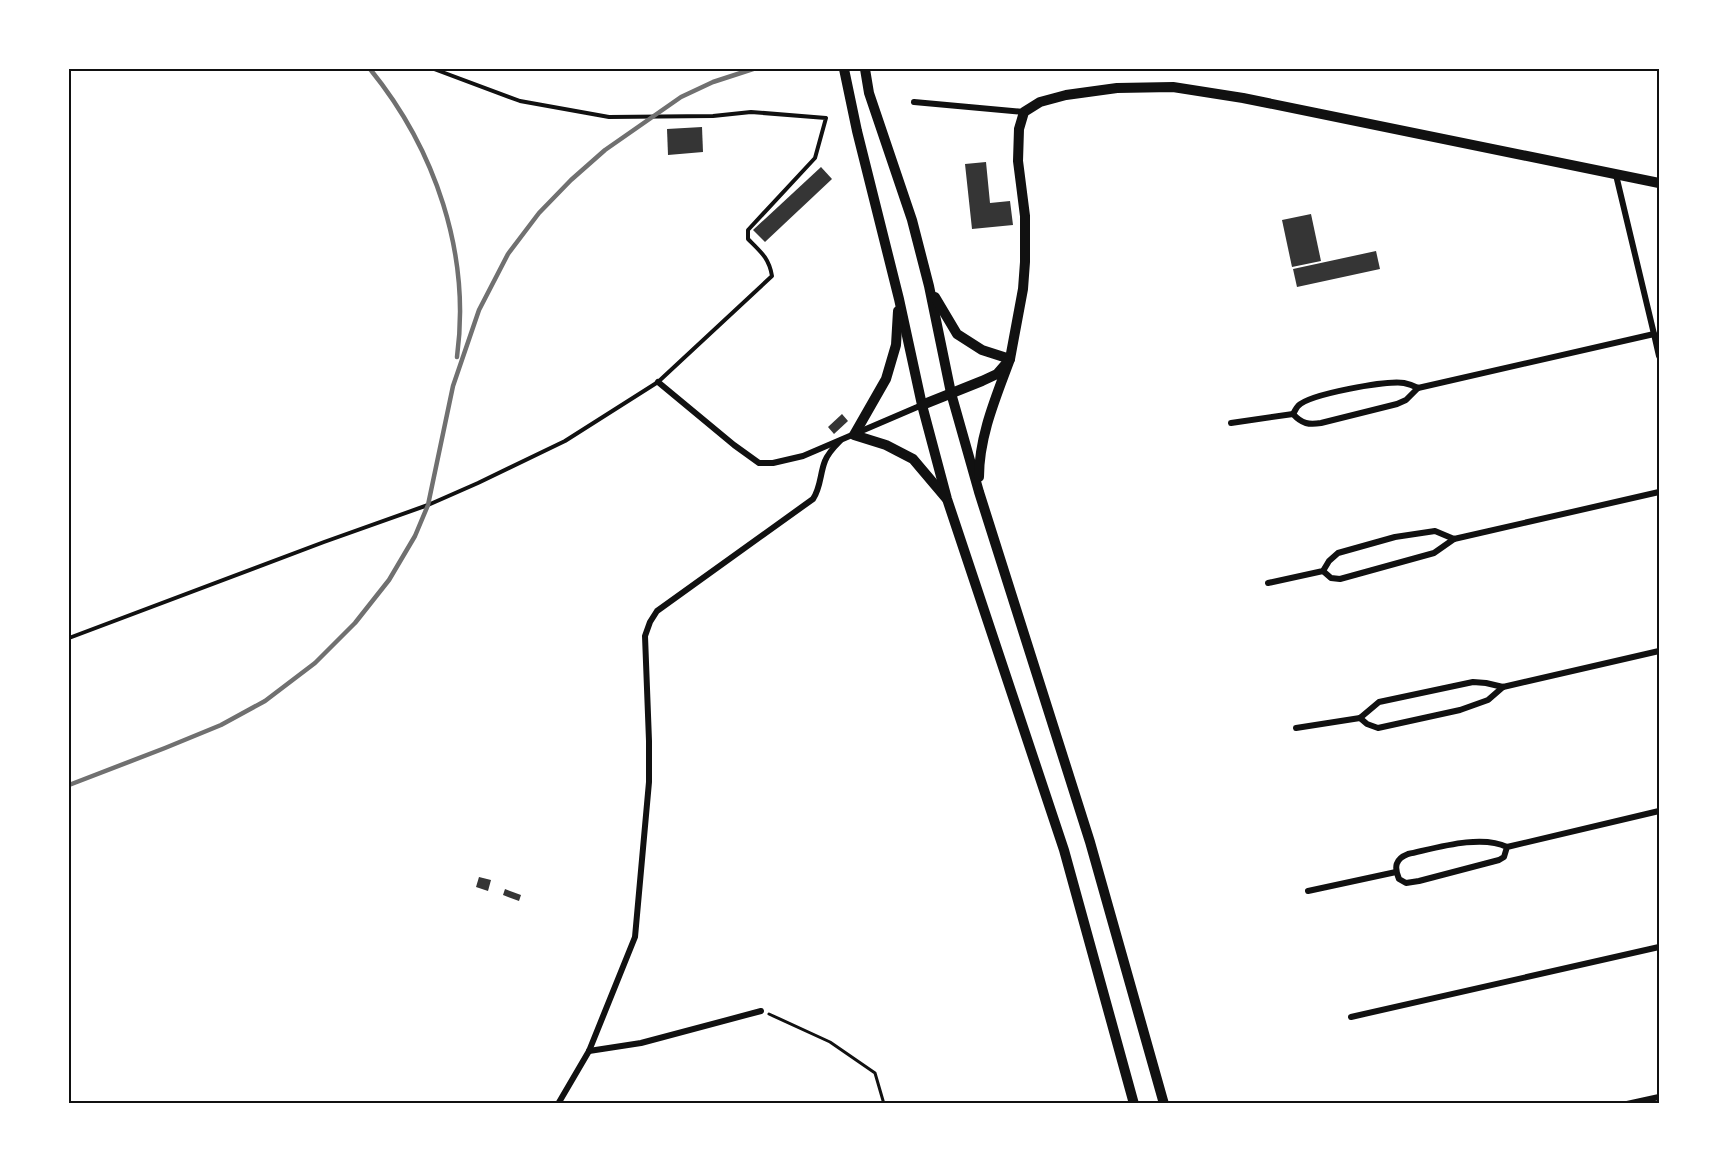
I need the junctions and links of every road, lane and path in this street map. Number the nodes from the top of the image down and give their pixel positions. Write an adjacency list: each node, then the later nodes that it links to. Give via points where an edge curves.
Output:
1 (434, 69): 13 (lane, via 520,100 609,117 750,112 826,118 815,158 747,230 748,239 770,265 771,276)
2 (844, 69): 9 (street)
3 (865, 69): 8 (street)
4 (914, 102): 5 (street)
5 (1024, 112): 6 (street, via 1040,102 1066,95 1117,88 1173,87 1244,98); 12 (street, via 1018,129 1018,161 1025,262)
6 (1616, 175): 7 (street); 10 (street)
7 (1659, 183)
8 (929, 286): 12 (street, via 957,334 982,350); 15 (street)
9 (899, 299): 16 (street); 19 (street, via 896,345 886,379)
10 (1654, 334): 11 (street); 14 (street)
11 (1659, 356)
12 (1010, 359): 15 (street, via 997,374); 21 (street, via 979,457)
13 (658, 382): 20 (street, via 759,463 802,456); 27 (lane, via 566,441 438,501)
14 (1418, 388): 17 (street, via 1386,383 1341,391 1298,405); 17 (street, via 1397,404 1321,423 1300,421)
15 (951, 393): 16 (street); 21 (street)
16 (922, 405): 19 (street); 23 (street)
17 (1293, 414): 18 (street)
18 (1231, 423)
19 (854, 435): 20 (street); 23 (street, via 913,459)
20 (840, 441): 39 (street, via 825,459 817,492 807,504 657,611 650,622 645,636 649,782 635,937)
21 (979, 492): 44 (street, via 1090,842)
22 (1659, 492): 24 (street)
23 (947, 500): 43 (street, via 1064,850)
24 (1454, 539): 25 (street, via 1434,553 1340,579); 25 (street, via 1435,531 1395,537 1338,553)
25 (1323, 571): 26 (street)
26 (1268, 583)
27 (69, 638)
28 (1659, 651): 29 (street)
29 (1503, 687): 30 (street, via 1473,682 1379,702); 30 (street, via 1488,700 1460,710 1378,728)
30 (1360, 718): 31 (street)
31 (1296, 728)
32 (1659, 811): 33 (street)
33 (1507, 848): 34 (street, via 1498,843 1474,842 1408,854 1396,862); 34 (street, via 1499,860 1419,881 1406,883)
34 (1396, 872): 35 (street)
35 (1308, 891)
36 (1659, 947): 38 (street)
37 (761, 1011): 39 (street, via 640,1043); 42 (path, via 830,1042 875,1072)
38 (1351, 1017)
39 (589, 1051): 41 (street)
40 (1659, 1097): 45 (street)
41 (558, 1104)
42 (884, 1104)
43 (1134, 1104)
44 (1164, 1104)
45 (1627, 1104)

